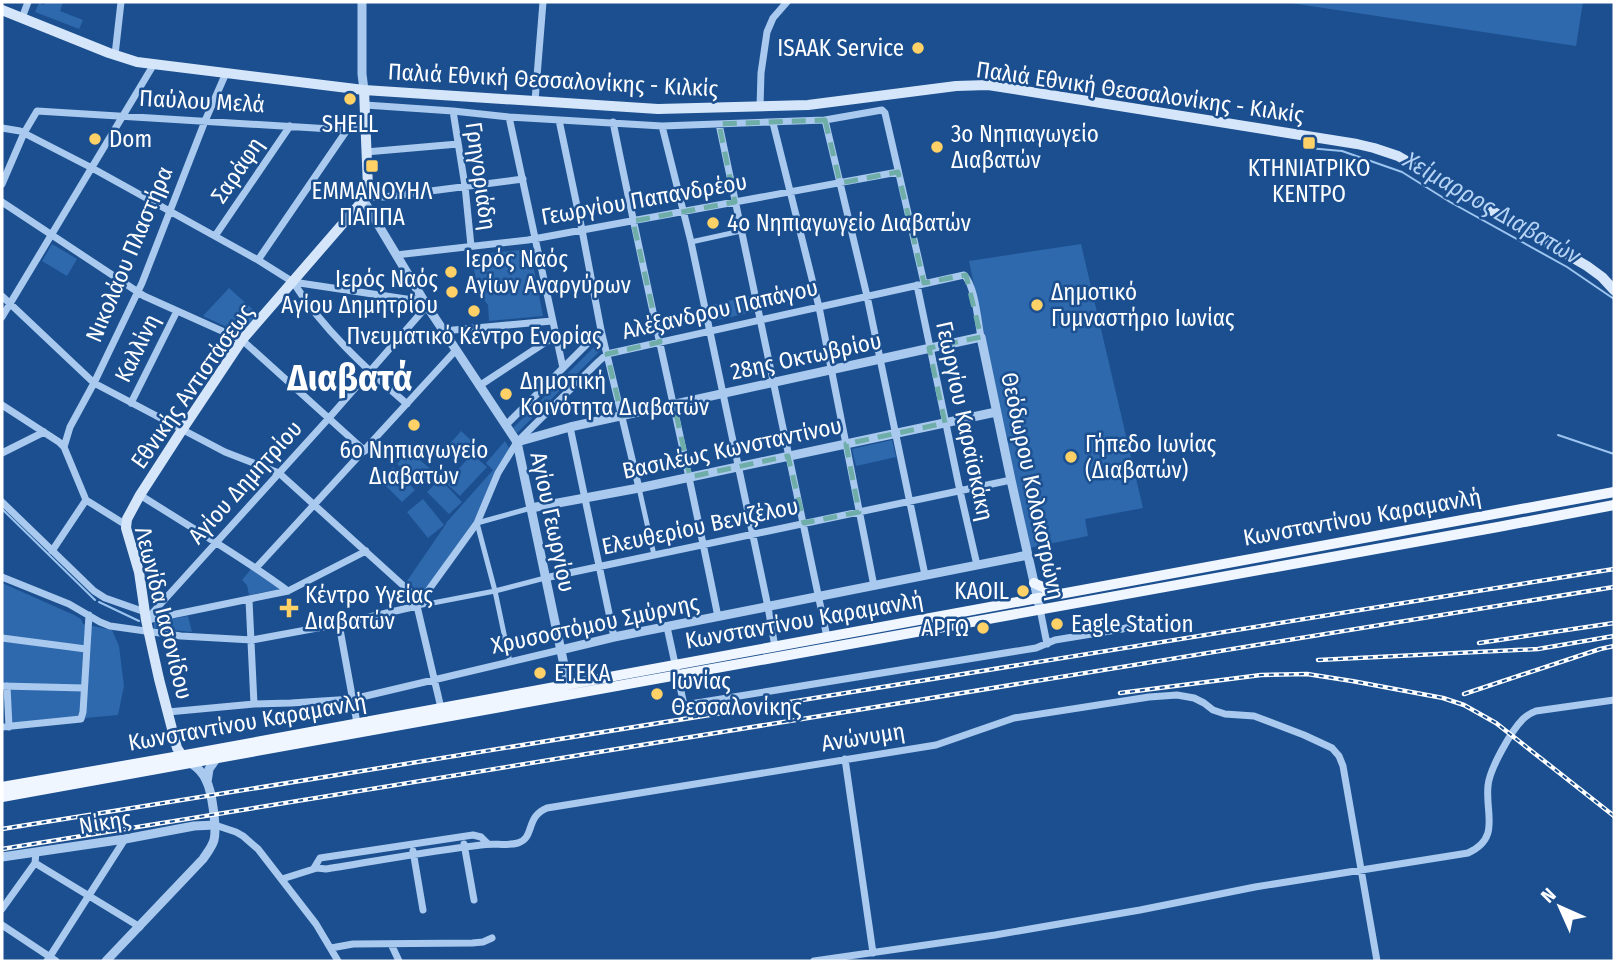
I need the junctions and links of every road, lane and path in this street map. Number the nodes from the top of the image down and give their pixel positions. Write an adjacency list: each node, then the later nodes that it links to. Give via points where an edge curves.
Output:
1 (28, 2): 7 (street)
2 (121, 2): 8 (street)
3 (362, 2): 11 (street)
4 (543, 2): 12 (street)
5 (787, 2): 13 (street, via 767,32)
6 (2, 10): 7 (main road, Παλιά Εθνική Θεσσαλονίκης - Κιλκίς)
7 (22, 18): 8 (main road, Παλιά Εθνική Θεσσαλονίκης - Κιλκίς)
8 (114, 55): 9 (main road, Παλιά Εθνική Θεσσαλονίκης - Κιλκίς)
9 (154, 64): 10 (main road, Παλιά Εθνική Θεσσαλονίκης - Κιλκίς); 15 (street)
10 (226, 74): 11 (main road, Παλιά Εθνική Θεσσαλονίκης - Κιλκίς); 19 (street, Νικολάου Πλαστήρα)
11 (363, 97): 12 (main road, Παλιά Εθνική Θεσσαλονίκης - Κιλκίς); 14 (street); 26 (main road)
12 (535, 101): 13 (main road, Παλιά Εθνική Θεσσαλονίκης - Κιλκίς, via 658,109)
13 (760, 107): 55 (main road, Παλιά Εθνική Θεσσαλονίκης - Κιλκίς, via 988,85 1357,144 1395,155 1587,266)
14 (453, 111): 16 (street); 29 (street, Γρηγοριάδη)
15 (122, 116): 19 (street, Παύλου Μελά); 28 (street, Παύλου Μελά, via 37,111); 31 (street)
16 (509, 117): 17 (street); 33 (street)
17 (559, 120): 20 (street); 44 (street)
18 (825, 120): 21 (street); 32 (street, Γεωργίου Καραϊσκάκη, via 882,110); 34 (street)
19 (205, 121): 24 (street, Παύλου Μελά); 41 (street, Νικολάου Πλαστήρα)
20 (612, 122): 23 (street); 43 (street)
21 (773, 123): 22 (street); 37 (street)
22 (719, 124): 23 (street); 40 (street)
23 (662, 125): 42 (street)
24 (290, 126): 27 (street, Παύλου Μελά); 47 (street, Σαράφη)
25 (2, 128): 28 (street)
26 (365, 128): 27 (street, Παύλου Μελά); 30 (main road)
27 (347, 130): 52 (street)
28 (24, 133): 31 (street); 35 (street)
29 (458, 144): 30 (street); 36 (street, Γρηγοριάδη)
30 (366, 152): 38 (main road)
31 (92, 168): 41 (street); 46 (street)
32 (898, 172): 34 (street, Γεωργίου Παπανδρέου); 54 (street, Γεωργίου Καραϊσκάκη)
33 (523, 179): 36 (street); 48 (street)
34 (840, 183): 37 (street, Γεωργίου Παπανδρέου); 58 (street)
35 (2, 184)
36 (465, 187): 38 (street); 50 (street, Γρηγοριάδη)
37 (789, 193): 40 (street, Γεωργίου Παπανδρέου); 61 (street)
38 (365, 199): 51 (street, Αγίου Γεωργίου); 53 (main road, Εθνικής Αντιστάσεως)
39 (2, 202): 46 (street)
40 (735, 202): 42 (street, Γεωργίου Παπανδρέου); 45 (street)
41 (170, 211): 47 (street); 56 (street, Νικολάου Πλαστήρα)
42 (683, 212): 43 (street, Γεωργίου Παπανδρέου); 49 (street)
43 (633, 221): 44 (street, Γεωργίου Παπανδρέου); 72 (street)
44 (583, 230): 48 (street, Γεωργίου Παπανδρέου); 66 (street)
45 (741, 231): 49 (street); 64 (street)
46 (52, 235): 56 (street); 60 (street)
47 (215, 236): 52 (street)
48 (535, 239): 50 (street, Γεωργίου Παπανδρέου); 65 (street)
49 (691, 242): 68 (street)
50 (471, 246): 51 (street, Γεωργίου Παπανδρέου)
51 (396, 255): 59 (street, Αγίου Γεωργίου)
52 (258, 260): 53 (street)
53 (293, 282): 59 (street); 71 (main road, Εθνικής Αντιστάσεως); 79 (street)
54 (920, 284): 58 (street, Αλέξανδρου Παπάγου); 70 (street, Αλέξανδρου Παπάγου, via 967,277); 73 (street, Γεωργίου Καραϊσκάκη)
55 (1614, 290)
56 (138, 292): 62 (street); 80 (street, Νικολάου Πλαστήρα)
57 (2, 296): 60 (street)
58 (867, 296): 61 (street, Αλέξανδρου Παπάγου); 76 (street)
59 (424, 302): 67 (street, Αγίου Γεωργίου); 79 (street, Αγίου Δημητρίου)
60 (10, 303): 63 (street); 80 (street)
61 (819, 307): 64 (street, Αλέξανδρου Παπάγου); 78 (street)
62 (177, 311): 71 (street); 84 (street, Καλλίνη)
63 (2, 317)
64 (759, 320): 68 (street, Αλέξανδρου Παπάγου); 81 (street)
65 (552, 321): 67 (street); 69 (street)
66 (601, 330): 75 (street); 77 (street)
67 (443, 331): 74 (street, Αγίου Γεωργίου)
68 (709, 331): 72 (street, Αλέξανδρου Παπάγου); 83 (street)
69 (555, 337): 77 (street); 82 (street)
70 (981, 337): 73 (street, 28ης Οκτωβρίου); 88 (street, Θεόδωρου Κολοκοτρώνη)
71 (242, 340): 90 (street); 94 (main road, Εθνικής Αντιστάσεως)
72 (660, 342): 75 (street, Αλέξανδρου Παπάγου); 87 (street)
73 (929, 348): 76 (street, 28ης Οκτωβρίου); 91 (street, Γεωργίου Καραϊσκάκη)
74 (456, 350): 82 (street, Αγίου Γεωργίου); 85 (street)
75 (607, 354): 89 (street); 97 (street, Αλέξανδρου Παπάγου)
76 (881, 359): 78 (street, 28ης Οκτωβρίου); 96 (street)
77 (563, 369): 92 (street)
78 (832, 370): 81 (street, 28ης Οκτωβρίου); 98 (street)
79 (369, 372): 85 (street); 90 (street, Αγίου Δημητρίου)
80 (94, 383): 84 (street); 99 (street, Νικολάου Πλαστήρα)
81 (773, 383): 83 (street, 28ης Οκτωβρίου); 102 (street)
82 (479, 386): 92 (street, Αγίου Γεωργίου)
83 (723, 394): 87 (street, 28ης Οκτωβρίου); 103 (street)
84 (131, 403): 94 (street)
85 (407, 404): 100 (street)
86 (2, 405): 95 (street)
87 (674, 405): 89 (street, 28ης Οκτωβρίου); 105 (street)
88 (996, 412): 91 (street, Βασιλέως Κωνσταντίνου); 106 (street, Θεόδωρου Κολοκοτρώνη)
89 (622, 416): 93 (street, 28ης Οκτωβρίου); 107 (street)
90 (329, 418): 100 (street); 104 (street, Αγίου Δημητρίου)
91 (945, 423): 96 (street, Βασιλέως Κωνσταντίνου); 108 (street, Γεωργίου Καραϊσκάκη)
92 (506, 425): 97 (street, Αγίου Γεωργίου)
93 (570, 428): 97 (street, 28ης Οκτωβρίου); 111 (street)
94 (182, 430): 104 (street); 110 (main road, Εθνικής Αντιστάσεως)
95 (44, 432): 99 (street); 101 (street)
96 (895, 433): 98 (street, Βασιλέως Κωνσταντίνου); 113 (street)
97 (517, 442): 117 (street, Αγίου Γεωργίου); 121 (street, Αλέξανδρου Παπάγου, via 498,472)
98 (846, 444): 102 (street, Βασιλέως Κωνσταντίνου); 119 (street)
99 (64, 447): 112 (street)
100 (365, 451): 115 (street)
101 (2, 453)
102 (789, 456): 103 (street, Βασιλέως Κωνσταντίνου); 122 (street)
103 (738, 467): 105 (street, Βασιλέως Κωνσταντίνου); 124 (street)
104 (279, 472): 115 (street); 125 (street, Αγίου Δημητρίου)
105 (690, 477): 107 (street, Βασιλέως Κωνσταντίνου); 126 (street)
106 (1010, 480): 108 (street, Ελευθερίου Βενιζέλου); 130 (street, Θεόδωρου Κολοκοτρώνη)
107 (639, 488): 111 (street, Βασιλέως Κωνσταντίνου); 129 (street)
108 (960, 491): 113 (street, Ελευθερίου Βενιζέλου); 131 (street, Γεωργίου Καραϊσκάκη)
109 (1614, 492): 141 (main road, Κωνσταντίνου Καραμανλή)
110 (140, 495): 123 (main road, Εθνικής Αντιστάσεως); 125 (street)
111 (584, 497): 117 (street, Βασιλέως Κωνσταντίνου); 132 (street)
112 (86, 500): 123 (street, Λεωνίδα Ιασονίδου); 127 (street)
113 (909, 501): 119 (street, Ελευθερίου Βενιζέλου); 134 (street)
114 (2, 502): 127 (street)
115 (315, 505): 128 (street); 133 (street)
116 (1614, 505): 118 (main road, Κωνσταντίνου Καραμανλή)
117 (531, 508): 121 (street, Βασιλέως Κωνσταντίνου); 136 (street, Αγίου Γεωργίου)
118 (1595, 508): 120 (main road); 144 (main road, Κωνσταντίνου Καραμανλή)
119 (859, 512): 122 (street, Ελευθερίου Βενιζέλου); 138 (street)
120 (1614, 512)
121 (477, 523): 140 (street); 145 (street, Αλέξανδρου Παπάγου)
122 (804, 523): 124 (street, Ελευθερίου Βενιζέλου); 142 (street)
123 (126, 525): 148 (main road, Λεωνίδα Ιασονίδου)
124 (752, 534): 126 (street, Ελευθερίου Βενιζέλου); 146 (street)
125 (215, 544): 133 (street); 148 (street, Αγίου Δημητρίου)
126 (704, 544): 129 (street, Ελευθερίου Βενιζέλου); 149 (street)
127 (52, 551): 148 (street, via 97,593)
128 (366, 551): 139 (street); 145 (street, via 416,598)
129 (654, 555): 132 (street, Ελευθερίου Βενιζέλου)
130 (1028, 555): 131 (street, Χρυσοστόμου Σμύρνης); 137 (street, Θεόδωρου Κολοκοτρώνη)
131 (977, 565): 134 (street, Χρυσοστόμου Σμύρνης)
132 (599, 566): 136 (street, Ελευθερίου Βενιζέλου); 156 (street)
133 (256, 568): 139 (street)
134 (925, 575): 138 (street, Χρυσοστόμου Σμύρνης)
135 (2, 577): 147 (street, Ελευθερίου Βενιζέλου)
136 (545, 578): 140 (street, Ελευθερίου Βενιζέλου); 161 (street, Αγίου Γεωργίου)
137 (1034, 583): 141 (main road); 144 (street, Θεόδωρου Κολοκοτρώνη)
138 (874, 586): 142 (street, Χρυσοστόμου Σμύρνης)
139 (288, 591): 143 (street)
140 (495, 591): 145 (street, Ελευθερίου Βενιζέλου); 162 (street)
141 (1058, 594): 144 (main road, Κωνσταντίνου Καραμανλή)
142 (818, 597): 146 (street, Χρυσοστόμου Σμύρνης); 154 (street)
143 (249, 600): 148 (street); 157 (street)
144 (1039, 604): 154 (main road, Κωνσταντίνου Καραμανλή); 158 (street, Θεόδωρου Κολοκοτρώνη); 163 (main road, Κωνσταντίνου Καραμανλή)
145 (417, 606): 151 (street, Ελευθερίου Βενιζέλου); 164 (street)
146 (768, 607): 149 (street, Χρυσοστόμου Σμύρνης); 159 (street)
147 (89, 615): 153 (street, Ελευθερίου Βενιζέλου, via 107,625); 160 (street)
148 (146, 616): 153 (main road, Λεωνίδα Ιασονίδου)
149 (718, 617): 152 (street, Χρυσοστόμου Σμύρνης)
150 (1151, 622): 158 (street)
151 (339, 624): 157 (street, Ελευθερίου Βενιζέλου); 168 (street)
152 (667, 627): 156 (street, Χρυσοστόμου Σμύρνης); 163 (street)
153 (148, 632): 157 (street, Ελευθερίου Βενιζέλου); 172 (main road, Λεωνίδα Ιασονίδου)
154 (827, 637): 159 (main road, Κωνσταντίνου Καραμανλή)
155 (2, 638): 160 (street)
156 (614, 638): 161 (street, Χρυσοστόμου Σμύρνης)
157 (252, 640): 170 (street)
158 (1047, 644): 163 (street, via 684,705)
159 (775, 647): 163 (main road, Κωνσταντίνου Καραμανλή)
160 (86, 649): 167 (street)
161 (561, 650): 162 (street, Χρυσοστόμου Σμύρνης); 165 (street, Αγίου Γεωργίου)
162 (510, 662): 164 (street, Χρυσοστόμου Σμύρνης)
163 (676, 670): 165 (main road, Κωνσταντίνου Καραμανλή); 176 (main road, Κωνσταντίνου Καραμανλή)
164 (435, 679): 168 (street, Χρυσοστόμου Σμύρνης); 171 (street)
165 (568, 684): 171 (main road, Κωνσταντίνου Καραμανλή)
166 (4, 686): 167 (street); 174 (street)
167 (84, 688): 174 (street, via 80,720)
168 (353, 699): 170 (street, Χρυσοστόμου Σμύρνης); 173 (street)
169 (1614, 700): 193 (street, via 1525,716 1492,769 1487,796 1490,824 1485,841 1476,849)
170 (254, 704): 172 (street, Χρυσοστόμου Σμύρνης)
171 (441, 708): 173 (main road, Κωνσταντίνου Καραμανλή)
172 (168, 712): 175 (main road, Λεωνίδα Ιασονίδου)
173 (358, 723): 175 (main road, Κωνσταντίνου Καραμανλή)
174 (5, 727)
175 (181, 755): 178 (main road); 180 (main road, Κωνσταντίνου Καραμανλή)
176 (216, 759): 178 (main road, Κωνσταντίνου Καραμανλή); 179 (street)
177 (845, 760): 186 (street, Ανώνυμη, via 547,808 532,819 525,840); 193 (street, Ανώνυμη, via 936,745 1014,718 1149,697 1194,698 1213,710 1254,716 1332,748 1343,766); 204 (street)
178 (192, 764): 179 (street); 181 (main road, Κωνσταντίνου Καραμανλή)
179 (207, 782): 182 (street)
180 (2, 787)
181 (2, 797)
182 (215, 825): 184 (street, Νίκης); 194 (street, via 243,836); 200 (street, via 215,838 202,859)
183 (463, 836): 185 (street); 186 (street, via 481,837); 187 (street)
184 (125, 839): 188 (street, Νίκης); 195 (street)
185 (412, 844): 189 (street); 192 (street, via 320,858)
186 (489, 844): 187 (street, Ανώνυμη)
187 (465, 848): 189 (street, Ανώνυμη); 196 (street)
188 (36, 852): 190 (street, Νίκης); 191 (street)
189 (414, 855): 192 (street, Ανώνυμη); 198 (street)
190 (2, 857)
191 (35, 863): 195 (street); 197 (street)
192 (314, 868): 194 (street, Ανώνυμη)
193 (1362, 871): 204 (street); 210 (street, Ανώνυμη)
194 (282, 879): 203 (street)
195 (89, 897): 200 (street); 205 (street)
196 (474, 900)
197 (2, 909)
198 (423, 909)
199 (2, 925): 205 (street)
200 (140, 927): 206 (street)
201 (492, 938): 202 (street, via 472,943)
202 (391, 944): 203 (street); 208 (street)
203 (331, 948): 207 (street)
204 (873, 953): 209 (street)
205 (51, 960)
206 (106, 961)
207 (338, 961)
208 (399, 961)
209 (814, 961)
210 (1377, 961)

